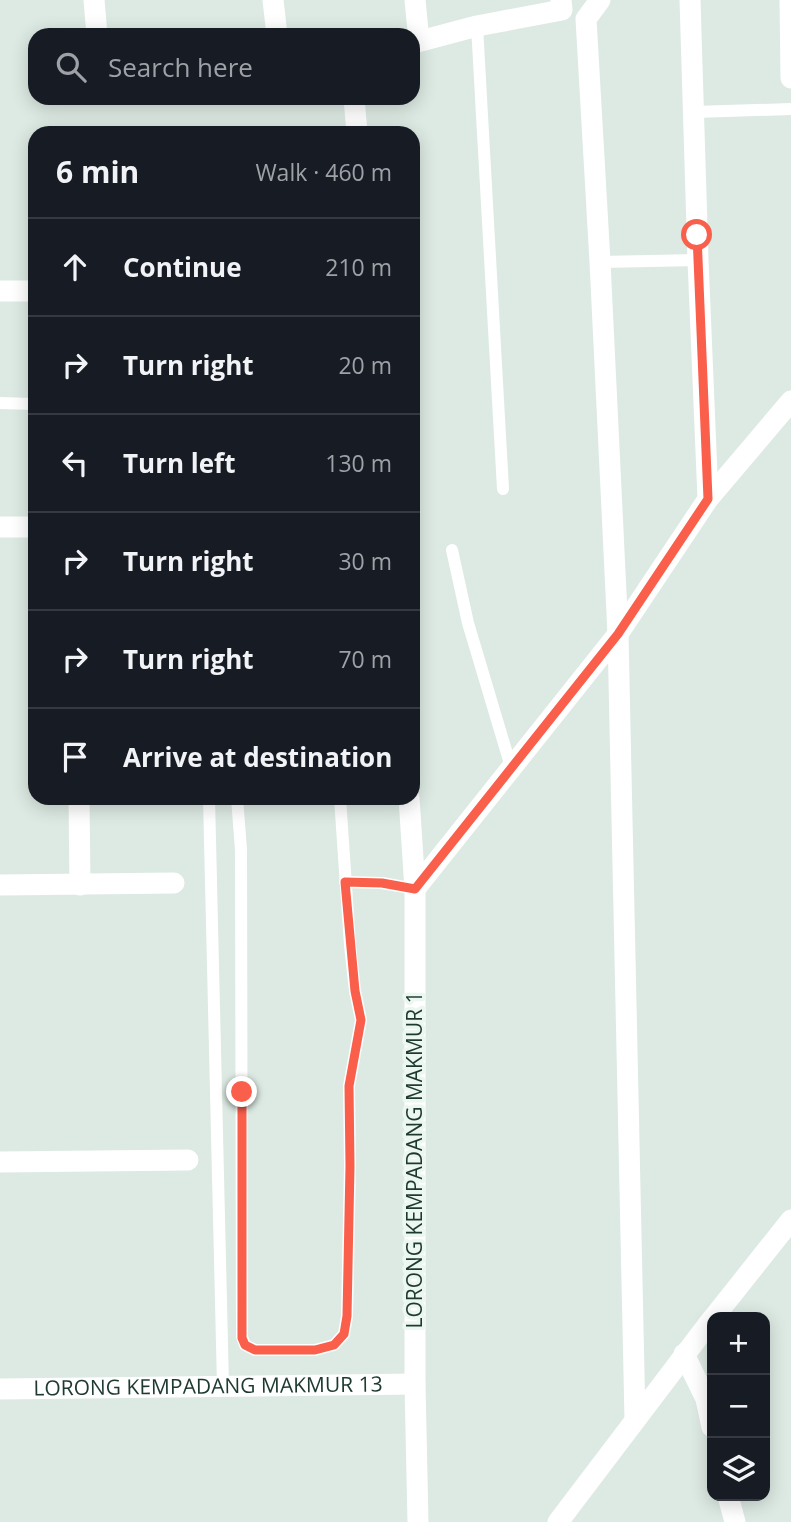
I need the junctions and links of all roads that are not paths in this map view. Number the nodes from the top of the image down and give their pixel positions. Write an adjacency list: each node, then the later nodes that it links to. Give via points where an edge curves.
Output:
1 (94, 0): 9 (street)
2 (273, 0): 10 (street)
3 (415, 0): 11 (street)
4 (561, 0): 8 (street, via 562,10)
5 (600, 0): 19 (street, via 586,19)
6 (690, 0): 16 (street)
7 (790, 0): 13 (street)
8 (477, 26): 12 (street); 25 (lane)
9 (96, 28)
10 (276, 28)
11 (416, 28)
12 (420, 41)
13 (791, 78)
14 (355, 105): 17 (street)
15 (791, 109): 16 (lane)
16 (694, 112): 18 (street)
17 (356, 126)
18 (698, 260): 19 (lane); 26 (street)
19 (600, 262): 30 (street)
20 (0, 290): 21 (street)
21 (28, 291)
22 (791, 401): 26 (street)
23 (0, 403): 24 (lane)
24 (28, 404)
25 (503, 489)
26 (708, 499): 30 (street)
27 (0, 527): 28 (street)
28 (28, 527)
29 (452, 550): 31 (lane, via 468,623)
30 (618, 634): 31 (street); 52 (street)
31 (511, 767): 41 (street)
32 (79, 805): 40 (street)
33 (209, 805): 49 (lane)
34 (238, 805): 37 (lane, via 242,1338 255,1350 315,1350 334,1345 344,1334 349,1086 361,1020)
35 (340, 805): 37 (lane)
36 (409, 805): 41 (street, LORONG KEMPADANG MAKMUR 1)
37 (345, 882): 41 (lane)
38 (174, 883): 40 (street)
39 (0, 885): 40 (street)
40 (80, 885)
41 (415, 889): 48 (street, LORONG KEMPADANG MAKMUR 1)
42 (188, 1160): 43 (street)
43 (0, 1162)
44 (791, 1220): 45 (street)
45 (718, 1312)
46 (707, 1325): 47 (street)
47 (684, 1354): 51 (street); 52 (street)
48 (415, 1384): 49 (street, LORONG KEMPADANG MAKMUR 13); 55 (street, LORONG KEMPADANG MAKMUR 1)
49 (223, 1387): 50 (street, LORONG KEMPADANG MAKMUR 13)
50 (0, 1389)
51 (707, 1404)
52 (635, 1420): 54 (street)
53 (729, 1501): 57 (street)
54 (576, 1513): 56 (street)
55 (418, 1522)
56 (558, 1522)
57 (735, 1522)

